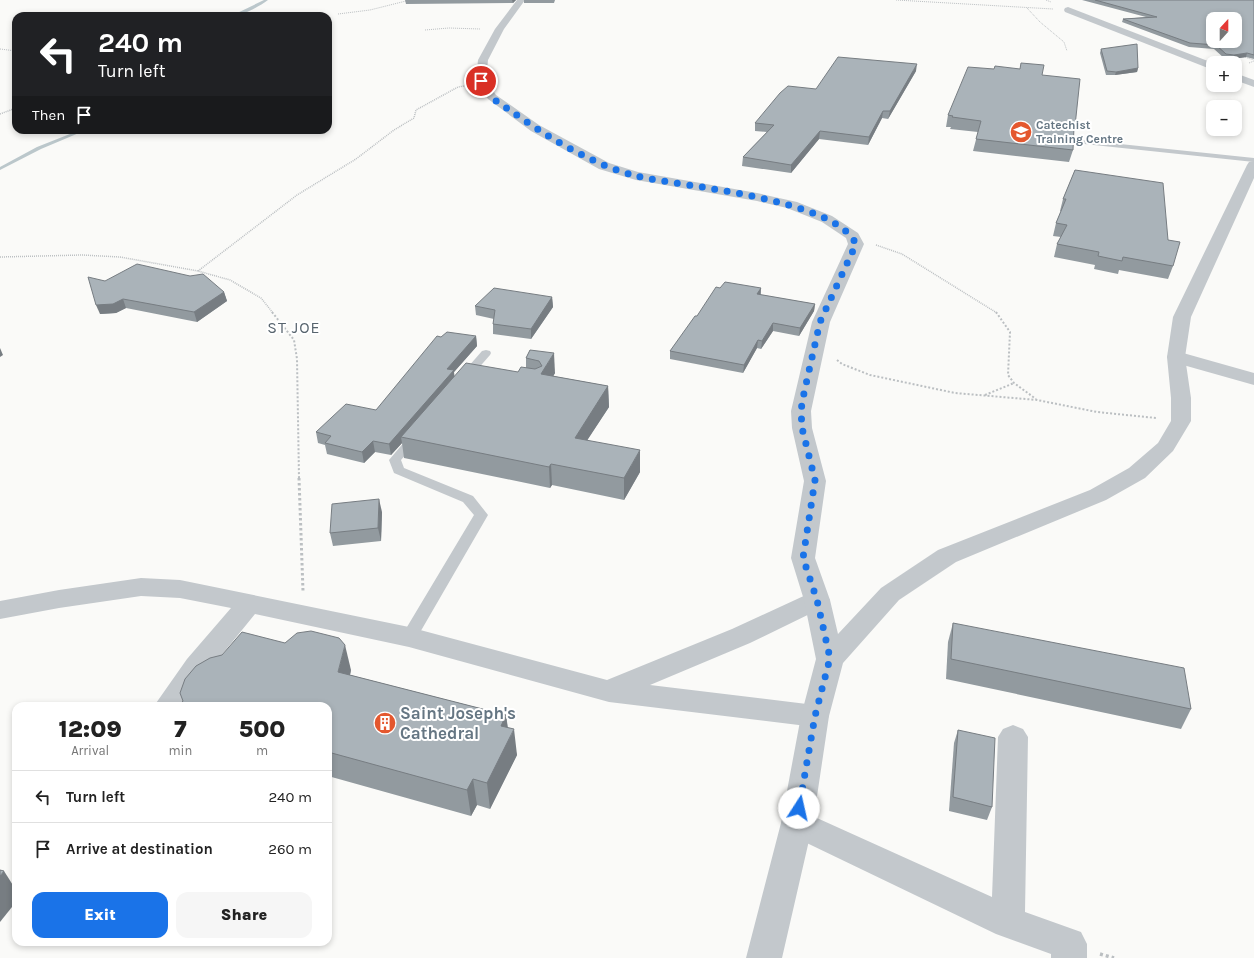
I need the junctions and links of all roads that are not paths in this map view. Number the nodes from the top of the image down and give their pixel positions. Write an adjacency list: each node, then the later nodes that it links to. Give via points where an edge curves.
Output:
1 (521, 0): 16 (street, via 500,29 483,60 481,81 492,97 535,128 604,166 636,176 757,196 792,205 827,219 853,236 856,244 820,322 801,410 802,428 815,480 803,558)
2 (1068, 10): 3 (street)
3 (1206, 64)
4 (1242, 79): 5 (street)
5 (1254, 84)
6 (1075, 141): 7 (lane)
7 (1254, 160)
8 (1254, 166): 10 (street, via 1182,317)
9 (486, 353): 11 (lane)
10 (1176, 357): 13 (street); 20 (street, via 1181,421 1166,447 1137,472 1098,494 948,556 890,594)
11 (469, 372): 12 (lane); 14 (lane)
12 (484, 375)
13 (1254, 379)
14 (459, 384)
15 (425, 425): 19 (lane, via 395,460 399,470 468,499 481,515)
16 (817, 600): 20 (street); 21 (street, via 741,636)
17 (250, 604): 18 (street, via 180,589 141,587); 19 (street); 22 (street, via 197,666)
18 (0, 610)
19 (409, 637): 21 (street)
20 (830, 658): 23 (street)
21 (609, 691): 23 (street)
22 (171, 702)
23 (815, 716): 25 (street)
24 (1013, 737): 26 (street)
25 (797, 823): 26 (street); 27 (street)
26 (1008, 922): 28 (street, via 1069,944)
27 (764, 958)
28 (1069, 958)

